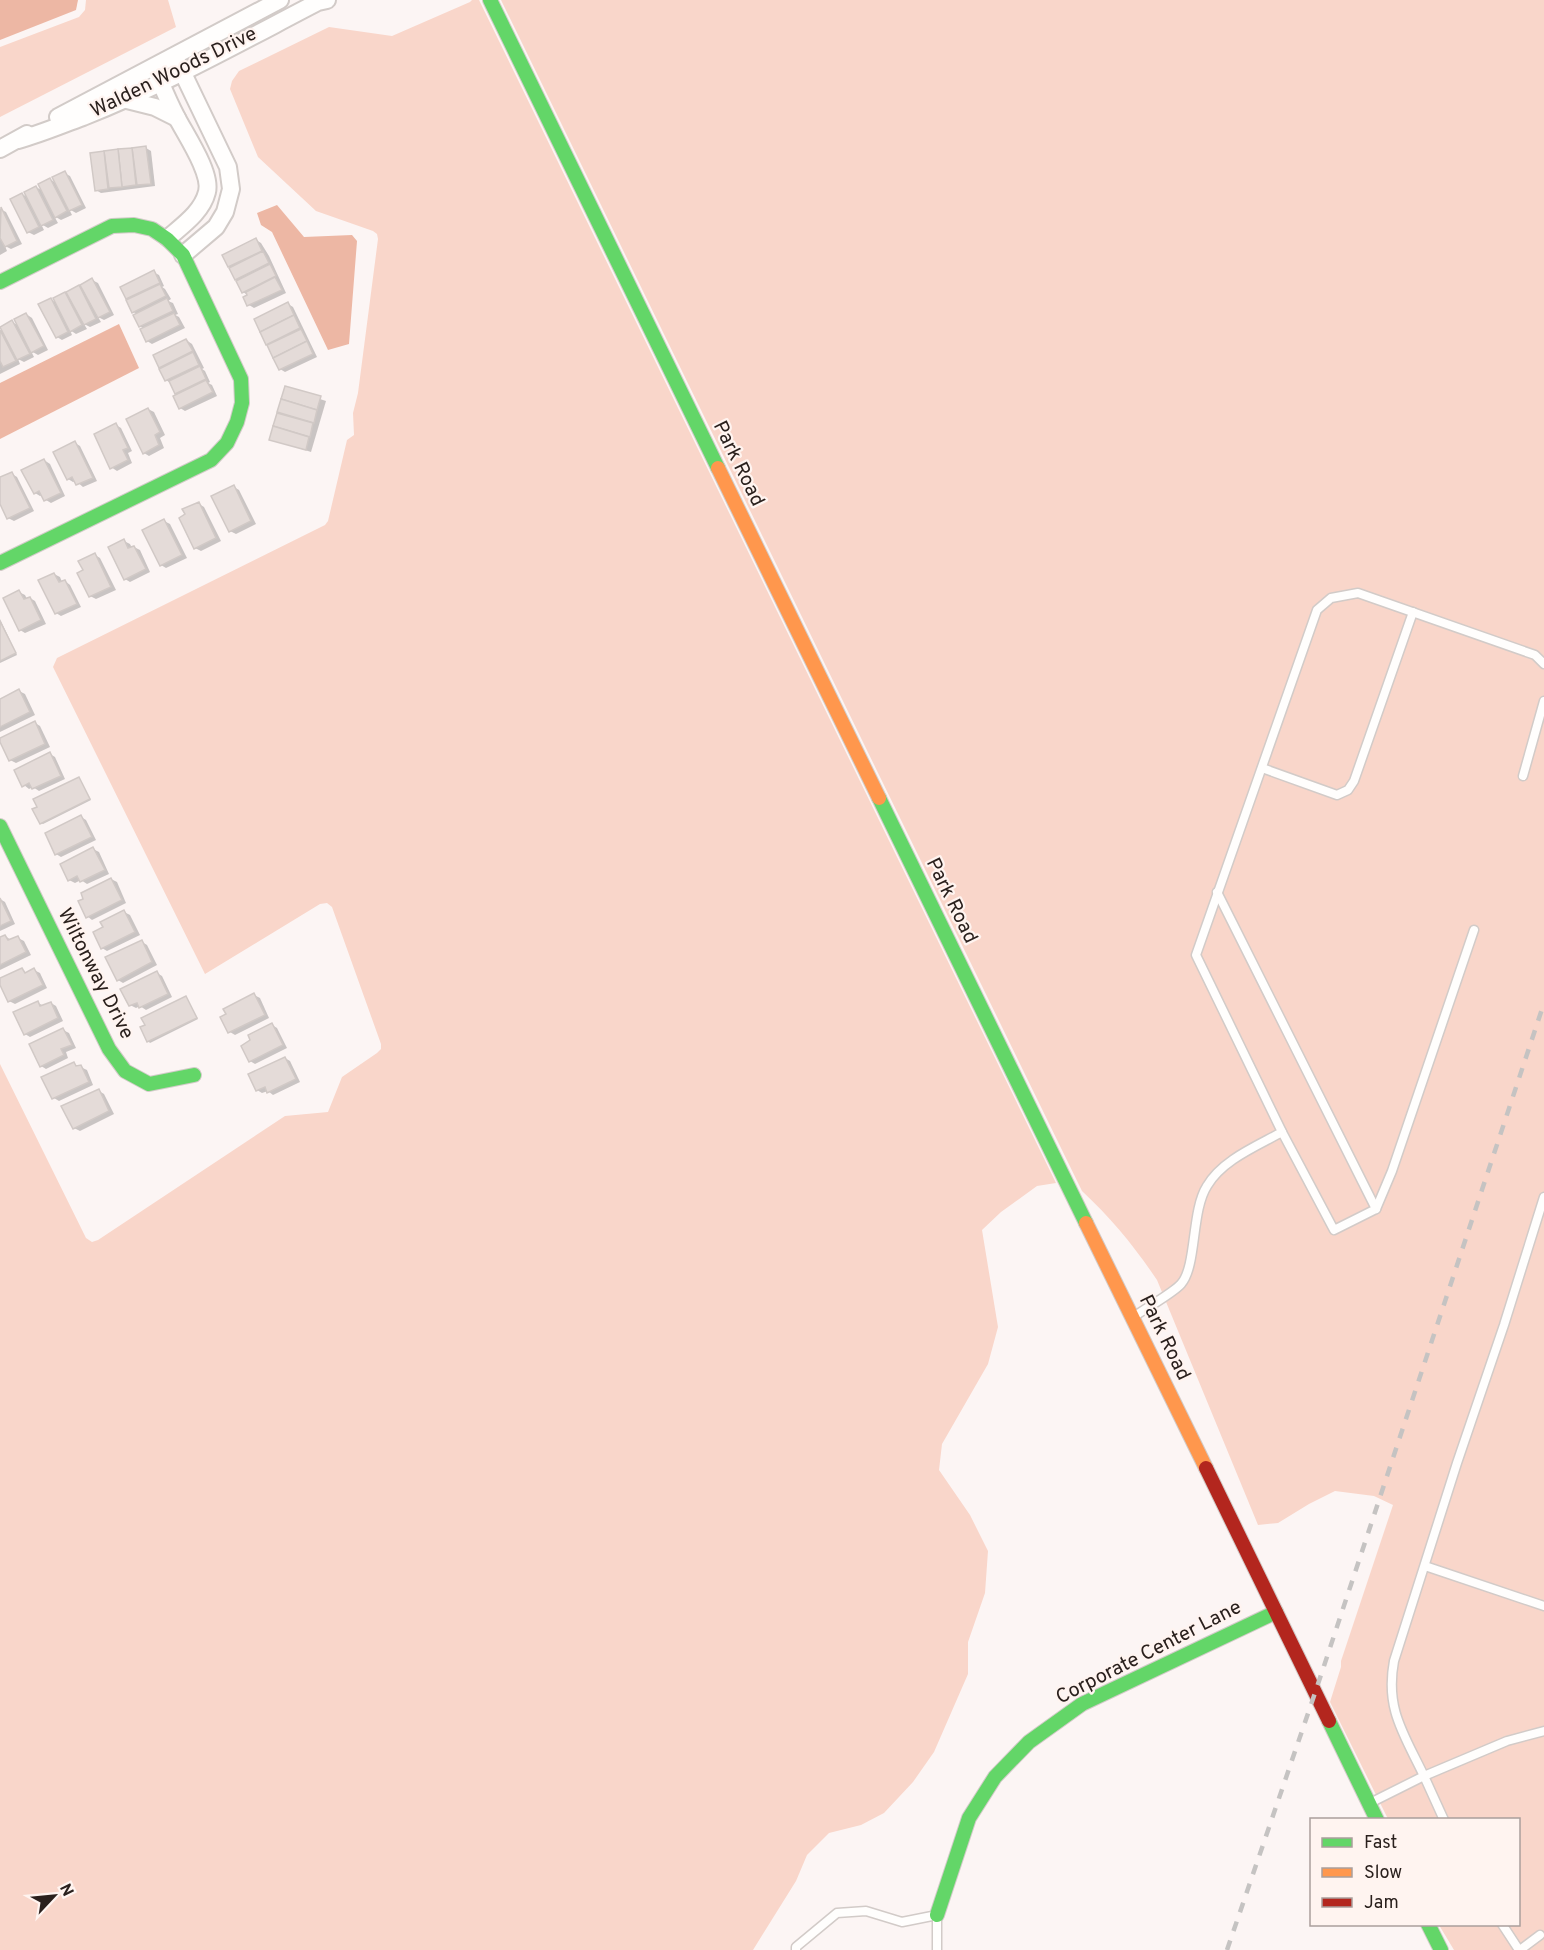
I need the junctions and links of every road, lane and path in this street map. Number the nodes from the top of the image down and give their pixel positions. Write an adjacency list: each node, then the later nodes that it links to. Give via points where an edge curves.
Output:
1 (280, 0): 4 (street, Walden Woods Drive)
2 (327, 0): 6 (street, Walden Woods Drive)
3 (490, 0): 30 (street, Park Road)
4 (175, 56): 5 (street, Walden Woods Drive); 6 (street)
5 (154, 67): 7 (street); 10 (street, Walden Woods Drive)
6 (183, 72): 7 (street, Walden Woods Drive); 11 (street)
7 (161, 84): 8 (street, Walden Woods Drive); 9 (street)
8 (127, 100): 9 (street); 10 (street, Walden Woods Drive)
9 (177, 118): 13 (street)
10 (18, 140): 12 (street, Walden Woods Drive)
11 (218, 146): 13 (street); 15 (street, via 228,167 231,189 225,212 216,227)
12 (0, 149)
13 (197, 157): 14 (street, via 206,172 208,191 192,217)
14 (168, 238): 15 (street); 16 (street, via 150,227 112,226)
15 (183, 255): 17 (street, via 241,380 242,403 227,443 211,460)
16 (0, 282)
17 (0, 563)
18 (1413, 612): 19 (lane, via 1534,655); 21 (lane, via 1358,593 1331,598 1317,610); 21 (lane, via 1348,790 1337,795)
19 (1544, 664)
20 (1544, 701): 22 (lane)
21 (1262, 768): 24 (lane)
22 (1523, 776)
23 (0, 826): 26 (street, Wiltonway Drive, via 109,1049 125,1071 149,1084)
24 (1217, 892): 27 (lane, via 1196,955); 29 (lane)
25 (1473, 930): 29 (lane)
26 (194, 1075)
27 (1282, 1132): 29 (lane, via 1334,1230); 30 (lane, via 1234,1160 1207,1185 1199,1200 1188,1272 1181,1284)
28 (1544, 1197): 31 (lane)
29 (1376, 1209)
30 (1132, 1317): 33 (street, Park Road)
31 (1425, 1566): 32 (lane); 35 (lane, via 1394,1661 1391,1687 1395,1711)
32 (1544, 1606)
33 (1276, 1612): 36 (street, Park Road); 39 (street, Corporate Center Lane, via 1082,1704 1029,1742 995,1777 969,1818)
34 (1544, 1731): 35 (lane, via 1507,1740)
35 (1424, 1776): 36 (lane); 38 (lane)
36 (1369, 1803): 37 (street, Park Road)
37 (1376, 1818)
38 (1443, 1818)
39 (937, 1916): 43 (lane, via 902,1922 866,1911 837,1912); 44 (lane)
40 (1429, 1926): 45 (street)
41 (1503, 1926): 46 (lane)
42 (1540, 1935): 46 (lane)
43 (796, 1950)
44 (937, 1950)
45 (1441, 1950)
46 (1520, 1950)

